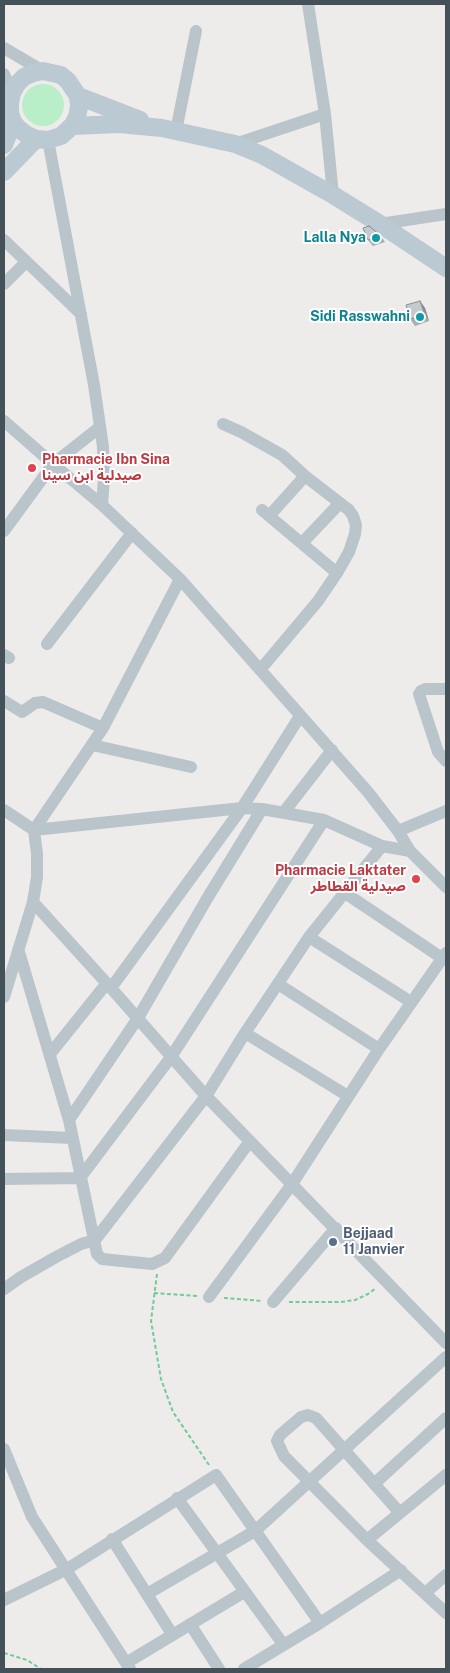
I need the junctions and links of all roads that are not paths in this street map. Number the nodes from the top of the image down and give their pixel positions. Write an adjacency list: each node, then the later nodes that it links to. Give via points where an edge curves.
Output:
1 (308, 4): 8 (street)
2 (196, 31): 11 (street)
3 (4, 48): 4 (street)
4 (44, 71): 6 (main road, via 24,77); 7 (main road, via 61,75)
5 (4, 74): 6 (street)
6 (12, 93): 9 (main road, via 10,112)
7 (78, 96): 10 (main road, via 77,117); 11 (main road)
8 (325, 114): 13 (street); 16 (street)
9 (13, 122): 12 (main road, via 27,135); 14 (main road)
10 (72, 126): 11 (main road, via 119,124); 12 (main road, via 61,136)
11 (169, 130): 13 (main road)
12 (42, 139): 15 (main road); 23 (street)
13 (235, 144): 16 (main road, via 262,155)
14 (4, 145)
15 (4, 172)
16 (333, 195): 18 (main road)
17 (446, 214): 18 (street)
18 (380, 224): 21 (main road)
19 (4, 240): 20 (street)
20 (26, 262): 22 (street); 23 (street)
21 (446, 268)
22 (4, 284)
23 (81, 314): 26 (street)
24 (5, 424): 27 (street)
25 (222, 424): 28 (street, via 275,450)
26 (100, 426): 27 (street); 30 (street, via 104,478)
27 (53, 464): 30 (street); 31 (street)
28 (305, 476): 29 (street); 33 (street, via 266,513)
29 (339, 504): 33 (street); 34 (street, via 349,510 356,526 349,552)
30 (102, 505): 32 (street)
31 (4, 531)
32 (132, 533): 35 (street); 36 (street)
33 (302, 543): 34 (street)
34 (337, 573): 37 (street, via 318,601)
35 (180, 579): 37 (street); 41 (street)
36 (47, 644)
37 (260, 670): 40 (street)
38 (446, 689): 44 (street, via 425,689 419,694 438,752)
39 (4, 701): 41 (street, via 22,712 43,702)
40 (300, 716): 43 (street); 46 (street)
41 (102, 728): 42 (street)
42 (92, 745): 45 (street); 52 (street)
43 (332, 750): 50 (street); 53 (street)
44 (446, 761)
45 (191, 767)
46 (242, 808): 47 (street); 52 (street); 63 (street)
47 (262, 809): 50 (street); 66 (street)
48 (4, 810): 52 (street)
49 (446, 811): 53 (street)
50 (284, 812): 51 (street)
51 (324, 820): 54 (street); 70 (street)
52 (34, 830): 58 (street, via 37,877)
53 (398, 832): 55 (street)
54 (382, 846): 55 (street); 57 (street)
55 (410, 851): 56 (street)
56 (446, 888)
57 (345, 893): 59 (street); 61 (street)
58 (33, 902): 60 (street); 63 (street)
59 (309, 937): 62 (street); 65 (street)
60 (19, 952): 64 (street); 69 (street)
61 (444, 955): 65 (street)
62 (278, 984): 67 (street); 68 (street)
63 (109, 985): 66 (street); 69 (street)
64 (4, 997)
65 (411, 1002): 68 (street)
66 (138, 1018): 70 (street); 73 (street)
67 (245, 1033): 71 (street); 72 (street)
68 (379, 1049): 72 (street)
69 (50, 1054): 73 (street)
70 (171, 1057): 71 (street); 78 (street)
71 (206, 1096): 76 (street); 81 (street)
72 (348, 1096): 79 (street)
73 (69, 1120): 75 (street)
74 (4, 1135): 75 (street)
75 (72, 1138): 78 (street)
76 (250, 1141): 79 (street); 81 (street, via 159,1262 102,1259 97,1254)
77 (4, 1178): 78 (street)
78 (80, 1178): 81 (street)
79 (292, 1184): 80 (street); 83 (street)
80 (336, 1228): 84 (street); 85 (street)
81 (95, 1240): 82 (street, via 56,1257)
82 (4, 1289)
83 (209, 1297)
84 (273, 1302)
85 (446, 1343)
86 (446, 1357): 89 (street)
87 (445, 1422): 92 (street)
88 (4, 1449): 99 (street, via 32,1516)
89 (344, 1450): 91 (street); 91 (street, via 316,1418 308,1415 293,1422 277,1440 284,1456); 92 (street)
90 (446, 1475): 94 (street)
91 (310, 1482): 95 (street); 97 (street)
92 (374, 1484): 94 (street)
93 (177, 1498): 95 (street, via 216,1475); 96 (street); 98 (street)
94 (400, 1513): 97 (street)
95 (255, 1531): 98 (street); 108 (street)
96 (112, 1539): 99 (street); 104 (street)
97 (367, 1540): 100 (street)
98 (216, 1553): 102 (street); 104 (street)
99 (66, 1569): 105 (street); 111 (street)
100 (401, 1570): 103 (street); 108 (street)
101 (446, 1575): 103 (street)
102 (244, 1592): 107 (street); 110 (street)
103 (426, 1593): 106 (street)
104 (147, 1594): 109 (street)
105 (4, 1600)
106 (446, 1613)
107 (190, 1624): 109 (street); 112 (street)
108 (320, 1624): 110 (street)
109 (172, 1634): 111 (street)
110 (283, 1644): 113 (street)
111 (128, 1666)
112 (219, 1669)
113 (244, 1669)

